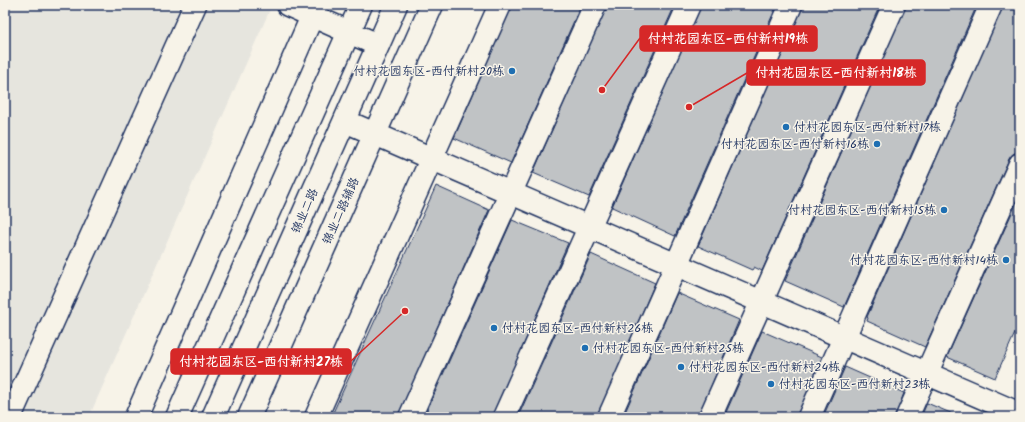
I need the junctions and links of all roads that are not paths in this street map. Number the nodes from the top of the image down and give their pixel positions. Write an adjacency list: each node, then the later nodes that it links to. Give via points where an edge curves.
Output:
1 (195, 5): 26 (street)
2 (288, 5): 12 (street)
3 (361, 5): 13 (street)
4 (396, 5): 14 (street, 锦业二路)
5 (432, 5): 16 (street, 锦业二路辅路)
6 (500, 5): 17 (street)
7 (595, 5): 19 (street)
8 (689, 5): 20 (street)
9 (792, 5): 21 (street)
10 (894, 5): 22 (street)
11 (992, 5): 23 (street)
12 (315, 10): 13 (street); 27 (street)
13 (349, 32): 14 (street); 28 (street)
14 (378, 45): 15 (street, 锦业二路)
15 (345, 121): 16 (street); 29 (street, 锦业二路)
16 (375, 134): 17 (street); 30 (street, 锦业二路辅路)
17 (432, 158): 19 (street); 31 (street)
18 (1020, 164): 24 (street)
19 (511, 194): 20 (street); 32 (street)
20 (590, 226): 21 (street); 33 (street)
21 (677, 266): 22 (street); 34 (street)
22 (762, 302): 23 (street); 35 (street)
23 (844, 338): 24 (street); 36 (street)
24 (926, 374): 25 (street); 37 (street)
25 (1017, 411)
26 (10, 417)
27 (136, 417)
28 (177, 417)
29 (213, 417)
30 (249, 417)
31 (316, 417)
32 (410, 417)
33 (504, 417)
34 (609, 417)
35 (710, 417)
36 (809, 417)
37 (907, 417)

